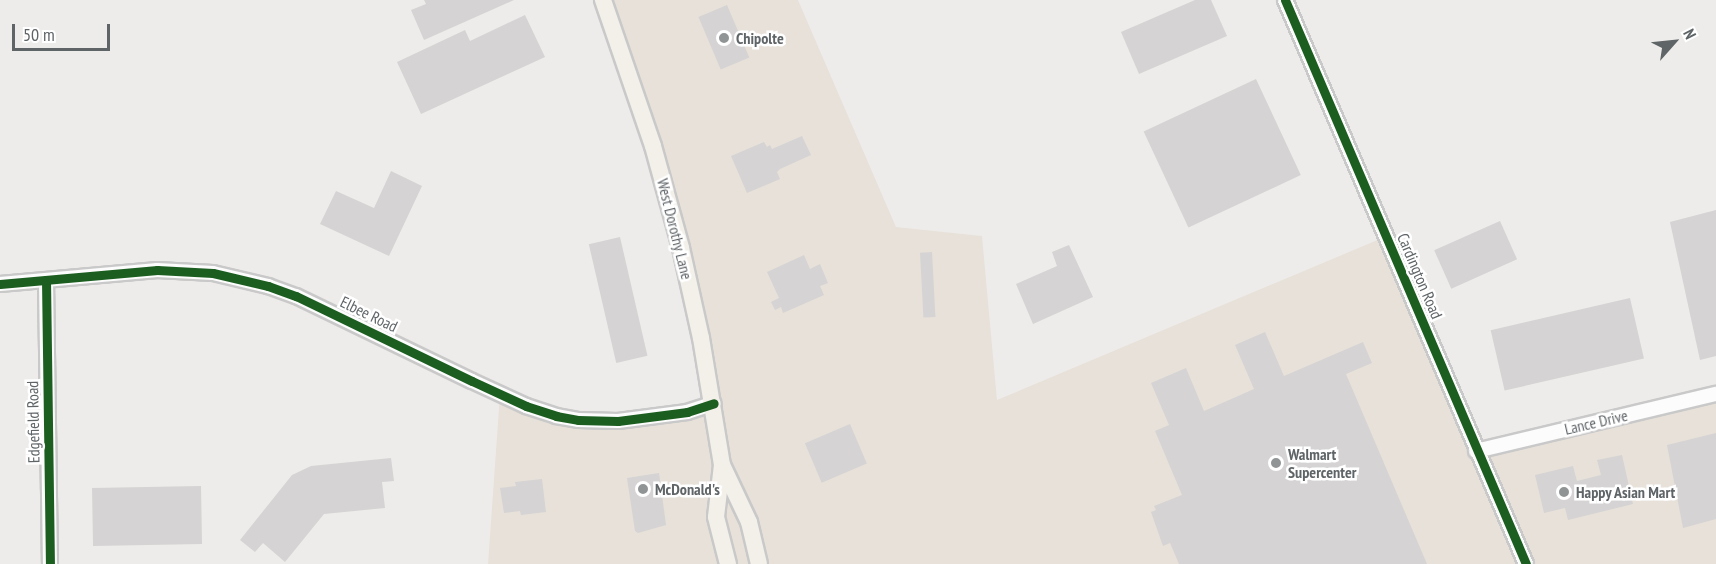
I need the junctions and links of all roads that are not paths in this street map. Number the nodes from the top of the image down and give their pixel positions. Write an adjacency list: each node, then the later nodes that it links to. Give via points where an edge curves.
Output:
1 (603, 0): 6 (main road, West Dorothy Lane, via 632,79 669,202)
2 (1285, 0): 7 (street, Cardington Road)
3 (46, 280): 4 (street, Elbee Road); 6 (street, Elbee Road, via 157,270 240,278 296,296 526,405 578,420 647,419); 9 (street, Edgefield Road)
4 (0, 284)
5 (1716, 394): 7 (street, Lance Drive)
6 (714, 403): 8 (main road, West Dorothy Lane)
7 (1476, 451): 12 (street, Cardington Road)
8 (722, 465): 10 (main road, West Dorothy Lane, via 716,517); 11 (main road, West Dorothy Lane, via 749,522)
9 (50, 564)
10 (728, 564)
11 (759, 564)
12 (1526, 564)

